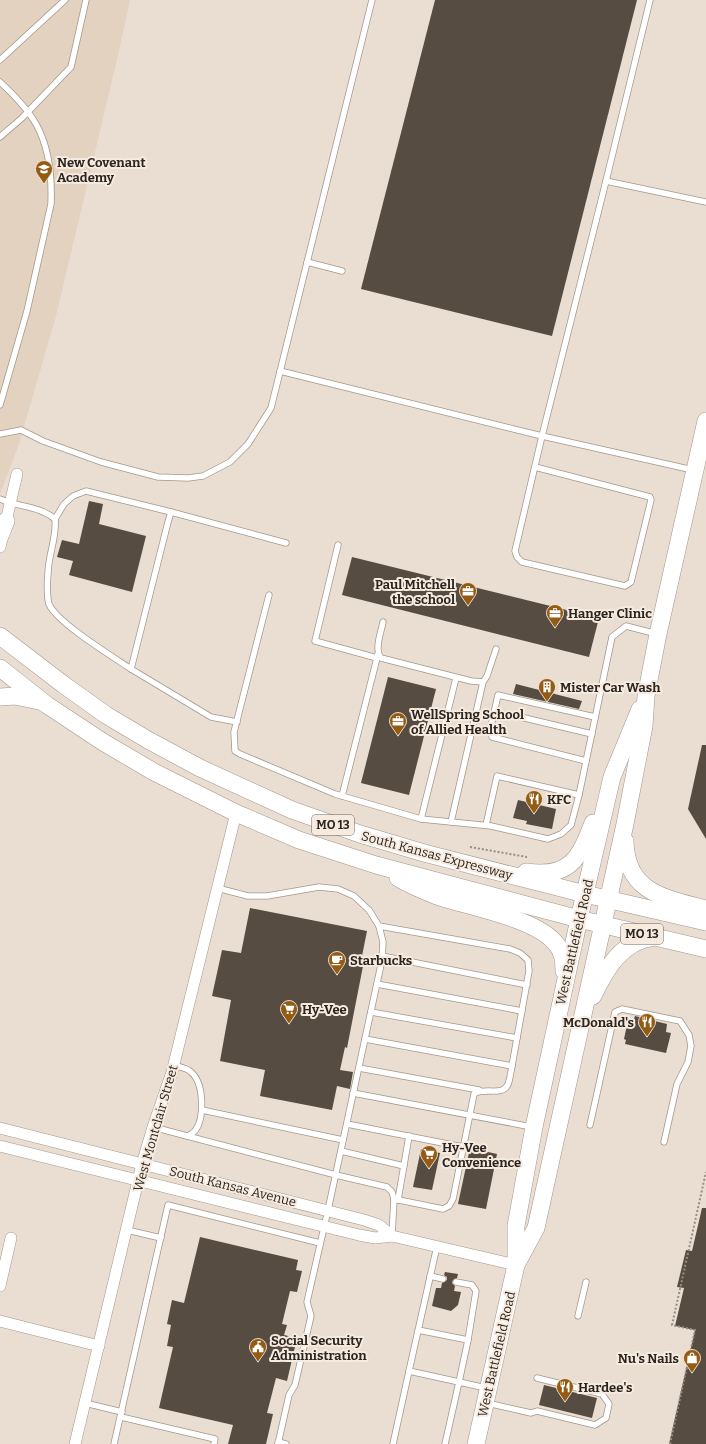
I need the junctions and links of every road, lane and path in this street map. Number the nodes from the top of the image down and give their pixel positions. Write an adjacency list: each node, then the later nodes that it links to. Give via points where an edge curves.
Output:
1 (65, 0): 5 (lane)
2 (86, 0): 7 (lane, via 70,67)
3 (372, 0): 11 (lane)
4 (650, 0): 9 (lane)
5 (0, 60)
6 (0, 82): 7 (lane)
7 (28, 112): 8 (lane); 14 (lane, via 36,124 45,150 51,180 51,204 27,311)
8 (0, 137)
9 (606, 181): 10 (lane); 17 (lane)
10 (706, 202)
11 (307, 262): 12 (lane); 13 (lane)
12 (342, 271)
13 (280, 371): 16 (lane, via 271,408 248,444 230,462 203,476 158,477 101,462 21,430); 17 (lane)
14 (0, 405)
15 (705, 428): 19 (main road, West Battlefield Road)
16 (0, 434)
17 (542, 436): 18 (lane); 19 (lane)
18 (535, 467): 18 (lane, via 515,551 517,557 522,562 626,586 631,582 650,497)
19 (695, 470): 30 (main road, West Battlefield Road)
20 (17, 474): 21 (street)
21 (5, 501): 23 (lane, via 41,510); 24 (street)
22 (171, 512): 23 (lane, via 86,491 73,496 64,504); 25 (lane); 35 (lane)
23 (55, 519): 35 (lane, via 56,530 48,572 48,603 54,614)
24 (3, 528): 27 (street)
25 (286, 543)
26 (338, 546): 33 (lane, via 315,641)
27 (0, 547)
28 (269, 594): 43 (lane)
29 (383, 622): 33 (lane)
30 (658, 634): 38 (main road, West Battlefield Road); 42 (lane, via 626,626 612,637)
31 (0, 636): 55 (main road, South Kansas Expressway / MO 13, via 106,715 200,768 292,810)
32 (496, 649): 37 (lane)
33 (377, 656): 36 (lane); 48 (lane)
34 (0, 668): 40 (main road, South Kansas Expressway / MO 13)
35 (130, 669): 43 (lane, via 211,717)
36 (456, 678): 37 (lane); 50 (lane)
37 (483, 682): 51 (lane)
38 (646, 696): 46 (main road, West Battlefield Road); 52 (main road, West Battlefield Road, via 644,726)
39 (0, 697): 40 (main road, via 24,697)
40 (47, 704): 49 (main road, South Kansas Expressway / MO 13, via 103,742 154,772)
41 (512, 715): 44 (lane)
42 (595, 717): 44 (lane); 45 (lane, via 498,695 492,720 492,737)
43 (237, 722): 48 (lane, via 234,732 235,751)
44 (592, 734): 45 (lane)
45 (586, 761): 47 (lane)
46 (612, 776): 55 (main road, via 580,852 575,860 563,869 548,873 528,872); 59 (main road, West Battlefield Road)
47 (579, 795): 53 (lane, via 571,825 561,834 548,839); 53 (lane, via 497,776)
48 (342, 796): 50 (lane)
49 (236, 813): 57 (main road, South Kansas Expressway / MO 13, via 299,840); 58 (street, West Montclair Street)
50 (421, 819): 51 (lane)
51 (451, 822): 53 (lane)
52 (625, 824): 60 (main road, West Battlefield Road); 61 (main road, via 628,864 640,884 666,898)
53 (486, 825)
54 (470, 847): 56 (path)
55 (424, 853): 59 (main road, South Kansas Expressway / MO 13)
56 (527, 857)
57 (376, 865): 62 (main road, South Kansas Expressway / MO 13); 71 (main road, via 437,896 508,917 543,933 557,944 561,951)
58 (217, 888): 65 (lane, via 248,896 267,896 319,887 338,889 354,896 369,910); 77 (street, West Montclair Street)
59 (585, 894): 60 (main road, South Kansas Expressway / MO 13); 62 (main road, West Battlefield Road)
60 (608, 900): 63 (main road, South Kansas Expressway / MO 13); 64 (main road, West Battlefield Road)
61 (706, 909)
62 (579, 919): 64 (main road, South Kansas Expressway / MO 13); 71 (main road, West Battlefield Road)
63 (706, 922)
64 (603, 924): 66 (main road, South Kansas Expressway / MO 13); 76 (main road, West Battlefield Road)
65 (379, 926): 68 (lane, via 383,942); 70 (lane, via 520,953 528,960)
66 (655, 937): 67 (main road, South Kansas Expressway / MO 13); 76 (main road, via 628,946 610,965 592,1000)
67 (706, 949)
68 (382, 956): 69 (lane); 70 (lane)
69 (377, 984): 72 (lane); 73 (lane)
70 (527, 985): 72 (lane)
71 (564, 986): 87 (main road, West Battlefield Road)
72 (522, 1011): 75 (lane)
73 (371, 1012): 74 (lane); 75 (lane)
74 (365, 1038): 78 (lane); 79 (lane)
75 (517, 1038): 78 (lane)
76 (574, 1053): 110 (main road, West Battlefield Road, via 536,1228)
77 (174, 1065): 82 (lane, via 191,1072 198,1082); 86 (street, West Montclair Street)
78 (512, 1066): 80 (lane, via 507,1087 501,1091)
79 (359, 1068): 80 (lane); 81 (lane)
80 (478, 1090): 83 (lane, via 474,1094)
81 (353, 1093): 83 (lane); 84 (lane)
82 (202, 1110): 89 (lane, via 198,1126); 91 (lane)
83 (470, 1115): 87 (lane); 94 (lane)
84 (347, 1124): 90 (lane); 91 (lane)
85 (590, 1125): 92 (lane, via 615,1012 622,1008 680,1021 689,1035 691,1046 688,1062 677,1084)
86 (153, 1127): 89 (lane); 96 (street, West Montclair Street)
87 (534, 1127): 110 (main road, West Battlefield Road, via 516,1226)
88 (0, 1128): 96 (street, South Kansas Avenue)
89 (187, 1136): 99 (lane)
90 (409, 1136): 94 (lane); 97 (lane)
91 (343, 1140): 95 (lane)
92 (664, 1142)
93 (0, 1146): 100 (street, South Kansas Avenue)
94 (463, 1147): 101 (lane, via 453,1198 449,1206 443,1209)
95 (341, 1151): 97 (lane); 99 (lane)
96 (142, 1164): 100 (street, West Montclair Street); 102 (street, South Kansas Avenue)
97 (404, 1166): 101 (lane)
98 (706, 1172): 135 (path, via 672,1324 694,1330)
99 (336, 1175): 101 (lane, via 387,1187); 102 (lane)
100 (138, 1180): 103 (street, South Kansas Avenue); 104 (street, West Montclair Street)
101 (396, 1200): 105 (lane)
102 (328, 1210): 103 (lane); 105 (street, South Kansas Avenue, via 379,1225)
103 (324, 1227): 105 (street, South Kansas Avenue, via 359,1236); 108 (lane)
104 (127, 1230): 107 (lane); 120 (street, West Montclair Street)
105 (392, 1236): 109 (street, South Kansas Avenue)
106 (11, 1238): 115 (street)
107 (161, 1238): 108 (lane, via 168,1205); 126 (lane)
108 (320, 1243): 127 (lane, via 307,1302 311,1316)
109 (437, 1246): 110 (street, South Kansas Avenue); 111 (lane)
110 (516, 1265): 124 (main road, West Battlefield Road)
111 (430, 1276): 112 (lane); 118 (lane)
112 (444, 1279)
113 (456, 1282): 119 (lane, via 472,1285 476,1291)
114 (586, 1282): 116 (lane)
115 (0, 1286)
116 (578, 1316)
117 (0, 1321): 120 (street)
118 (418, 1330): 119 (lane); 121 (lane)
119 (468, 1340): 123 (lane)
120 (99, 1346): 125 (street, West Montclair Street)
121 (409, 1371): 123 (lane); 132 (lane)
122 (537, 1378): 124 (lane, via 602,1394 609,1404 606,1418 595,1425 537,1411 531,1413)
123 (459, 1382): 124 (lane); 133 (lane)
124 (486, 1396): 134 (main road, West Battlefield Road)
125 (85, 1403): 126 (lane); 128 (street, West Montclair Street)
126 (121, 1414): 129 (lane); 130 (lane, via 215,1439)
127 (278, 1443): 131 (lane)
128 (75, 1444)
129 (114, 1444)
130 (214, 1444)
131 (286, 1444)
132 (393, 1444)
133 (445, 1444)
134 (476, 1444)
135 (670, 1444)

